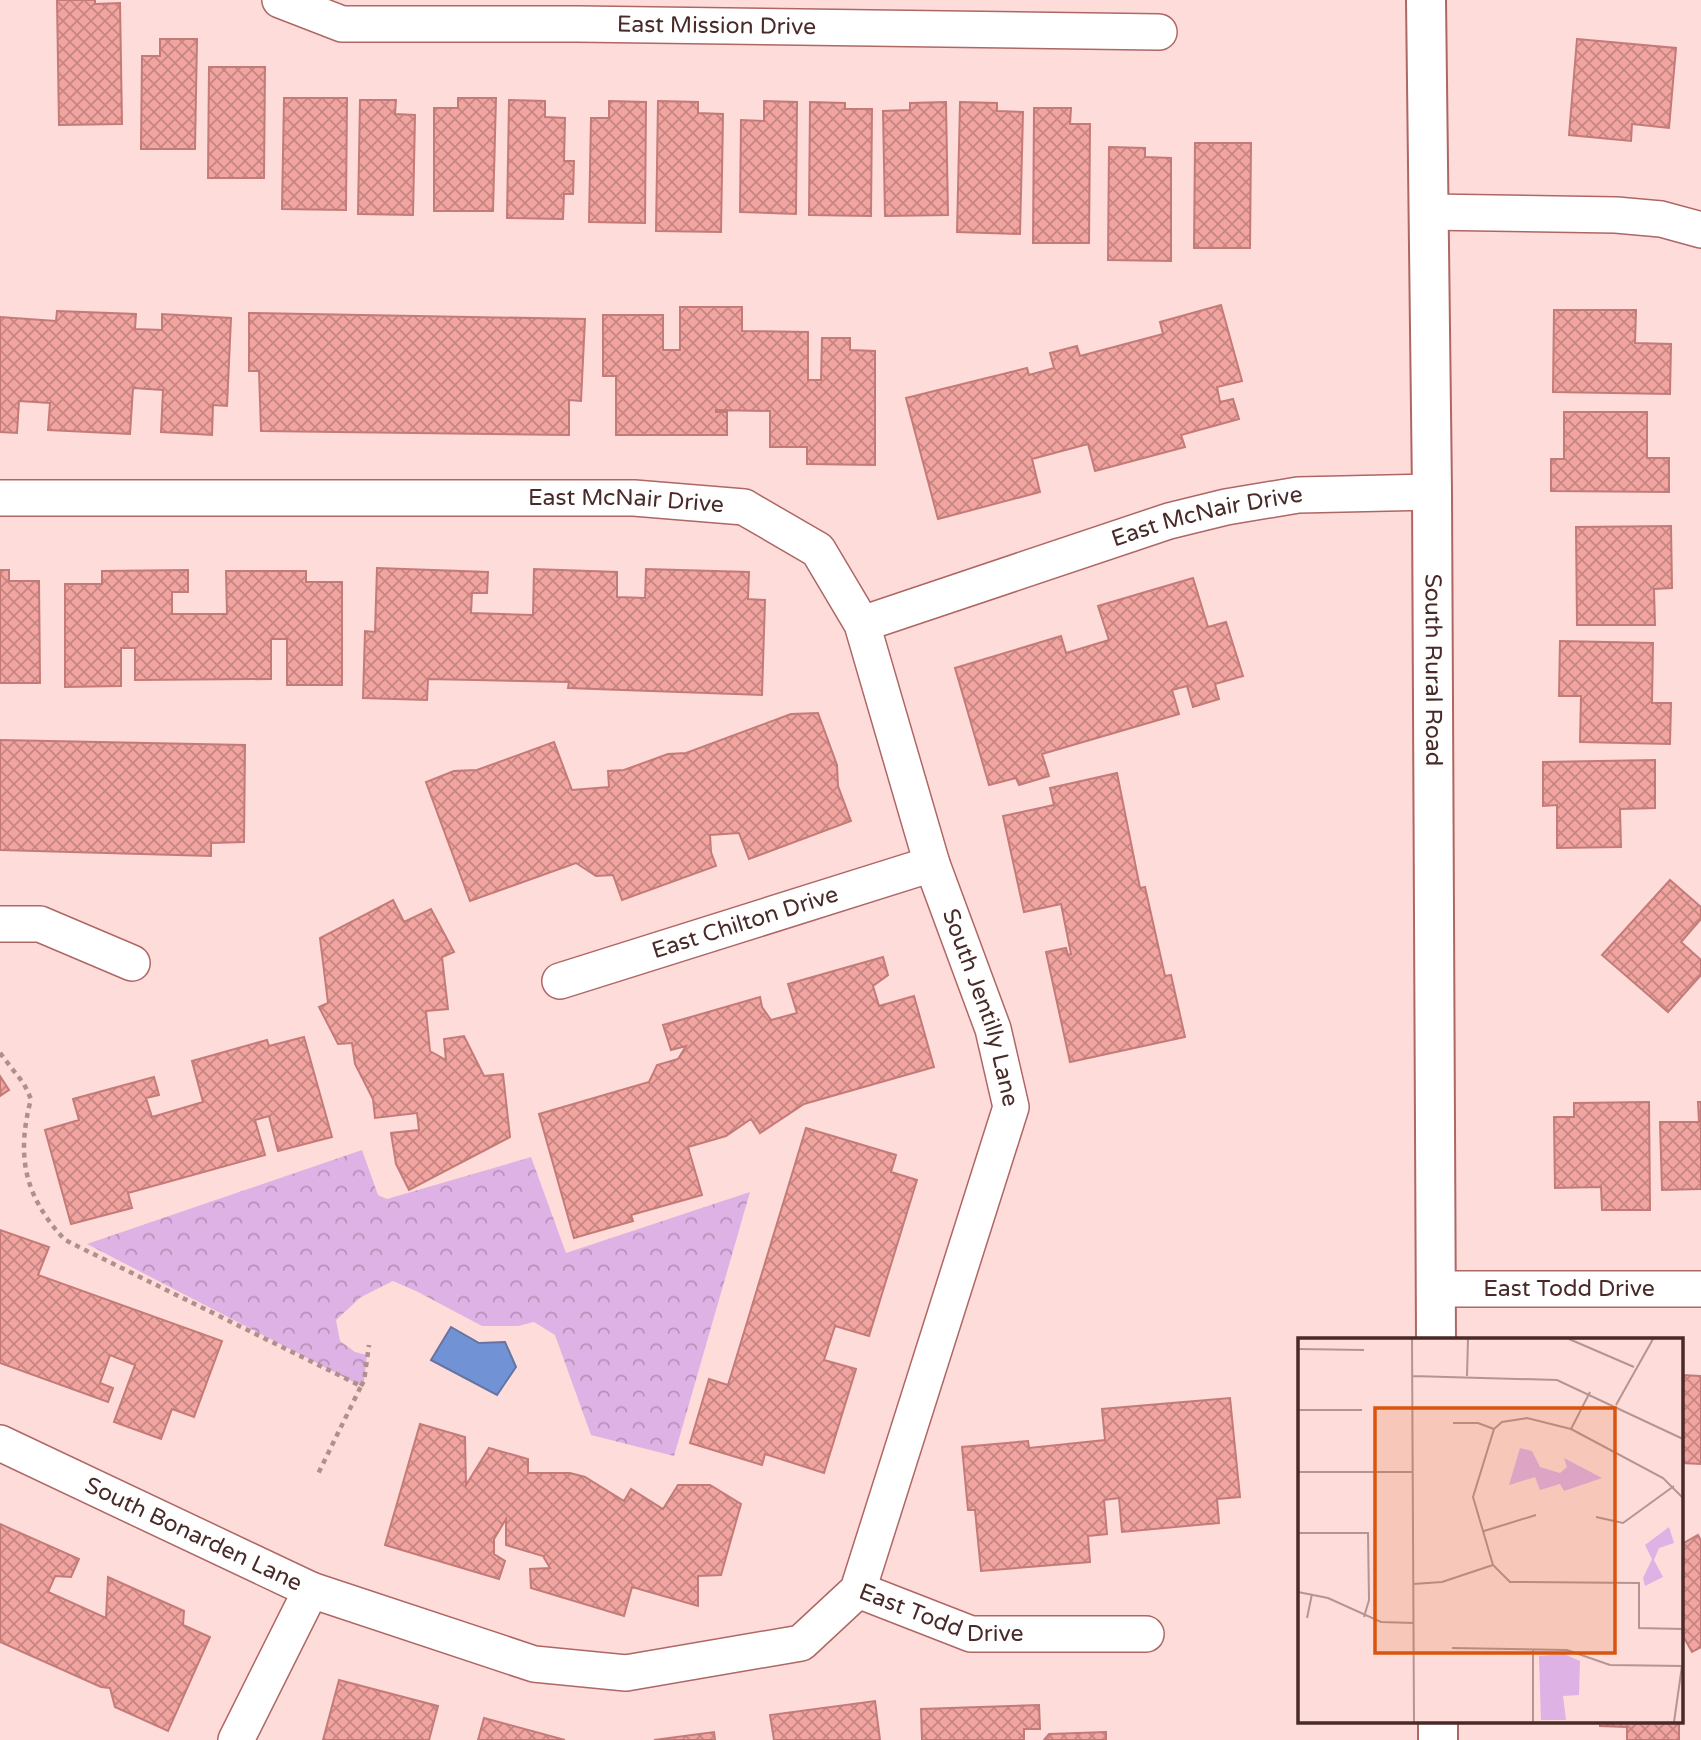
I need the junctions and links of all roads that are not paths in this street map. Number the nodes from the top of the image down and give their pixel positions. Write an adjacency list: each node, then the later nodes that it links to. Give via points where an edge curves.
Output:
1 (280, 0): 3 (street, East Mission Drive, via 342,24)
2 (1426, 0): 5 (main road, South Rural Road)
3 (578, 12): 4 (street, East Mission Drive)
4 (1159, 32)
5 (1428, 212): 6 (street, via 1616,215 1661,219); 7 (main road, South Rural Road)
6 (1701, 230)
7 (1432, 492): 9 (street, East McNair Drive, via 1298,495 1226,507 1169,521); 14 (main road, South Rural Road)
8 (0, 498): 9 (street, East McNair Drive, via 634,498 744,507 818,550)
9 (862, 624): 10 (street, South Jentilly Lane)
10 (932, 864): 13 (street, East Chilton Drive); 19 (street, South Jentilly Lane, via 993,1029 1011,1107)
11 (0, 925): 12 (street, via 40,925)
12 (132, 963)
13 (560, 981)
14 (1436, 1289): 15 (street, East Todd Drive); 16 (main road, South Rural Road)
15 (1701, 1289)
16 (1436, 1338)
17 (0, 1443): 18 (street, South Bonarden Lane)
18 (311, 1590): 19 (street, East Todd Drive, via 534,1664 626,1673 801,1643); 22 (street, South Bonarden Lane)
19 (858, 1590): 20 (street, East Todd Drive, via 971,1634)
20 (1146, 1634)
21 (1438, 1722): 23 (main road)
22 (236, 1740)
23 (1438, 1740)

